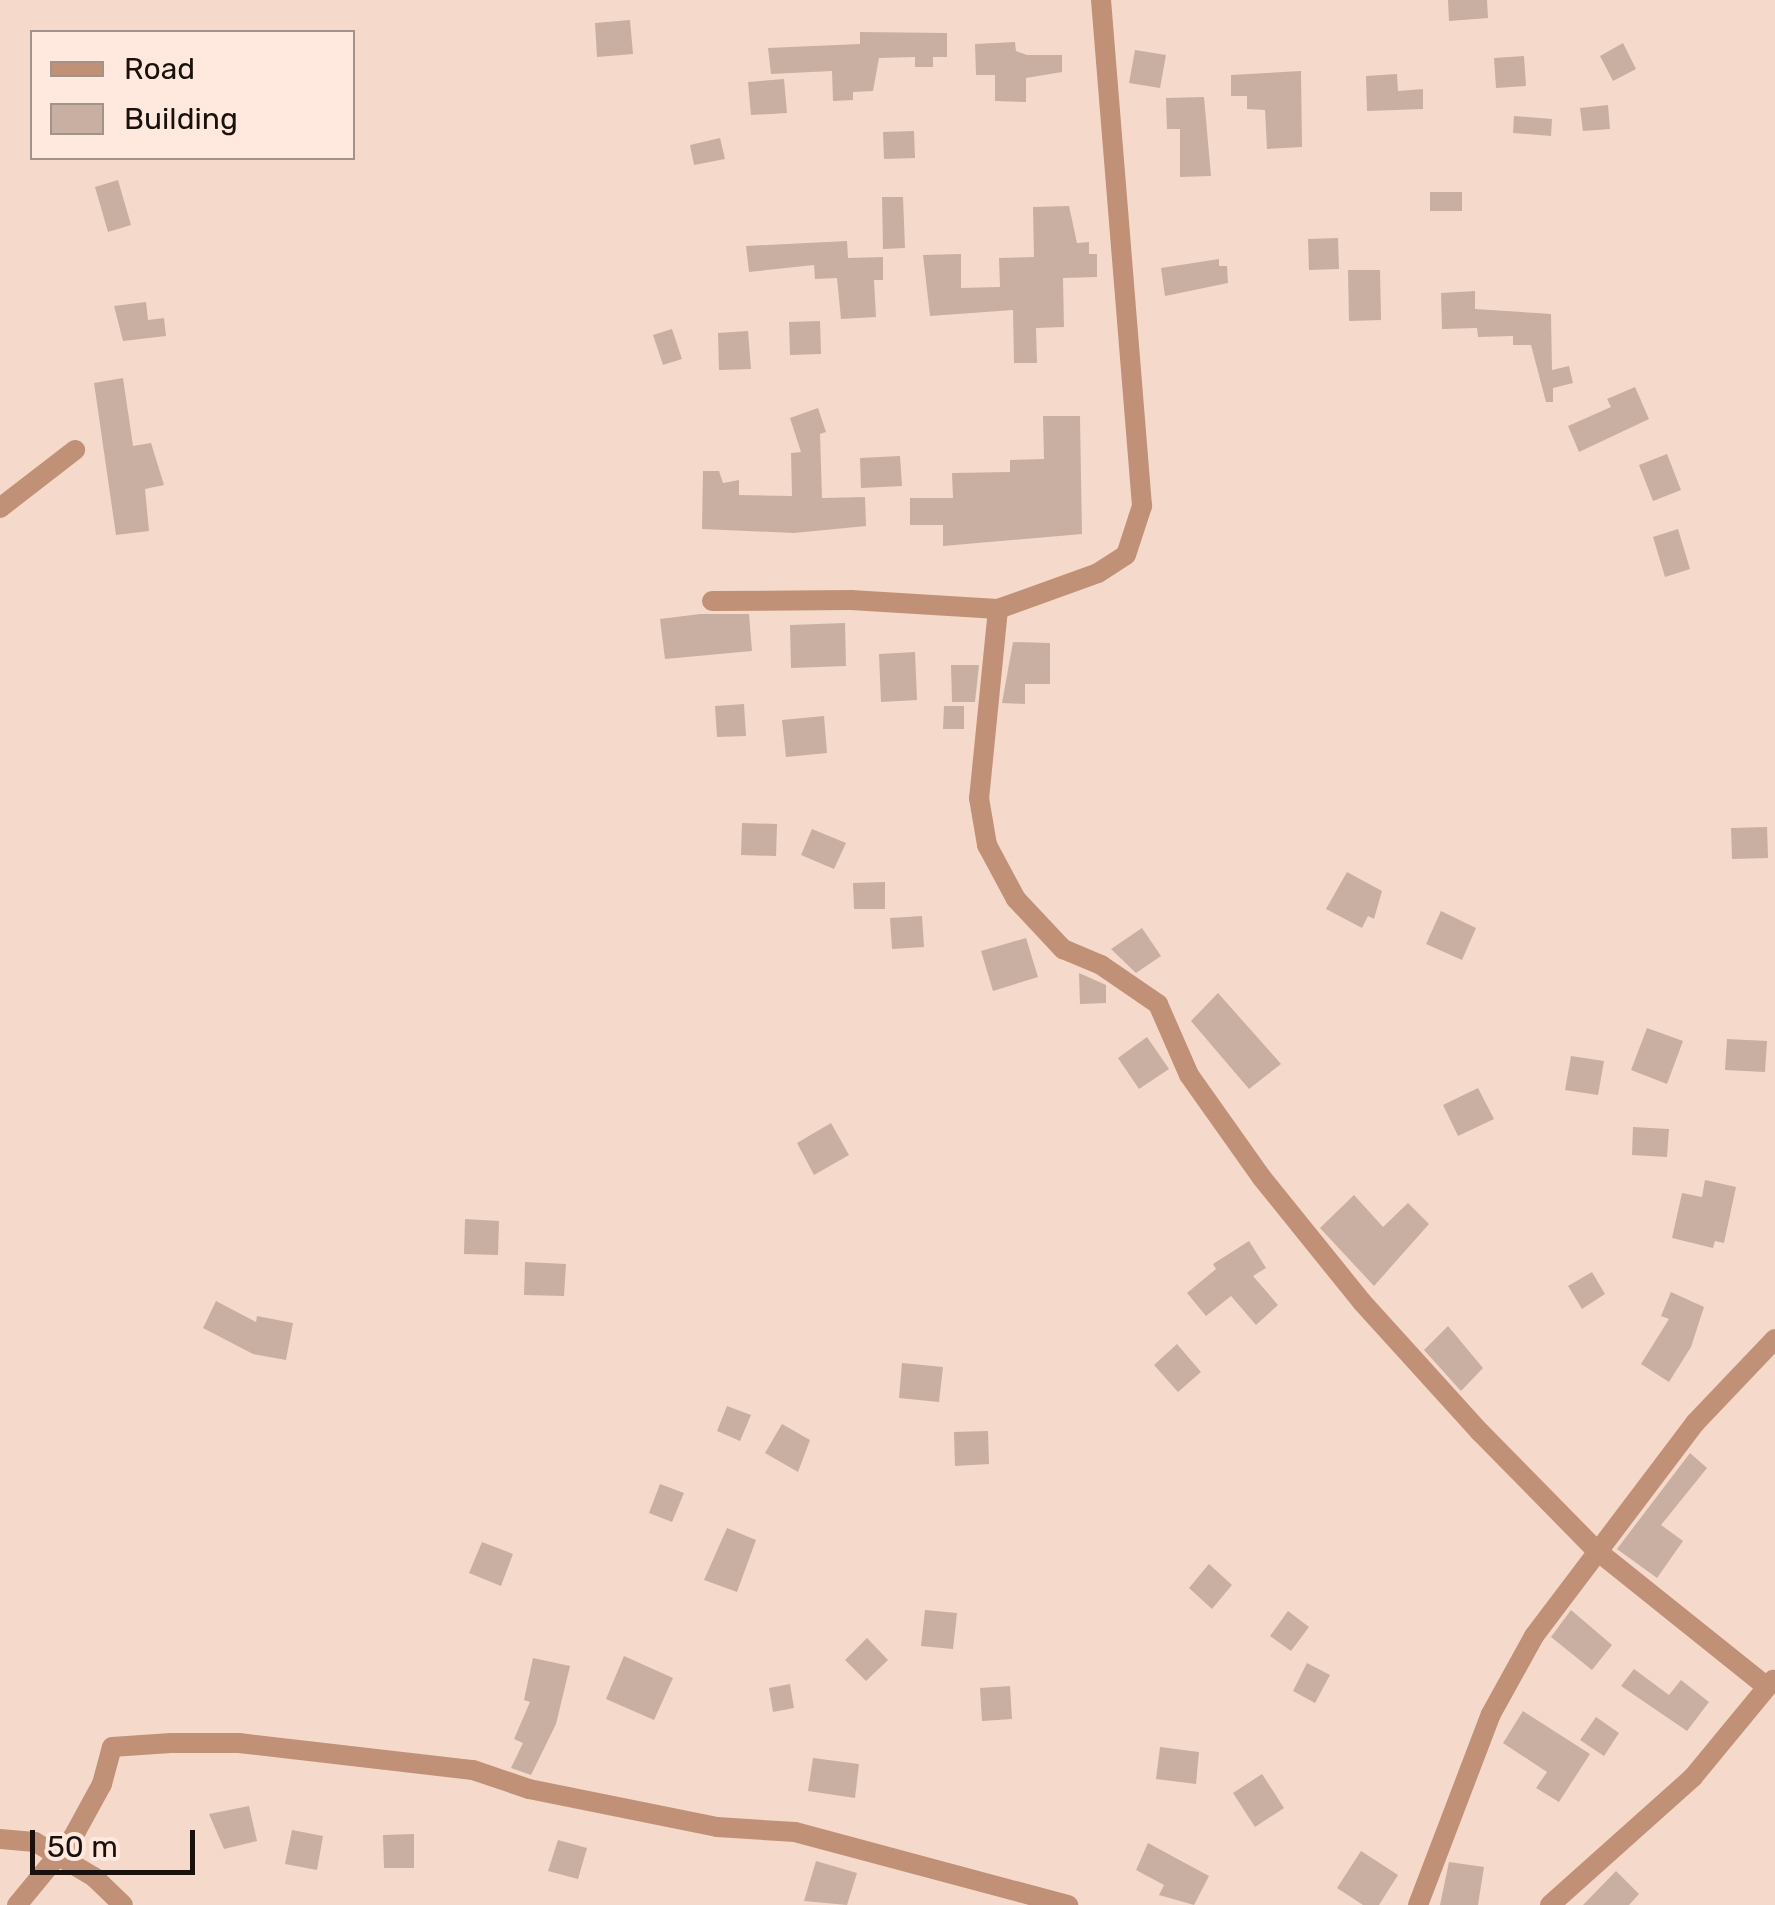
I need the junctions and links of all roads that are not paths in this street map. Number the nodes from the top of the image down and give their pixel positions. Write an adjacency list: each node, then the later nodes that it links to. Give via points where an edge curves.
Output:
1 (1101, 0): 5 (street, via 1142,506 1126,555 1098,573)
2 (75, 450): 3 (street)
3 (0, 508)
4 (712, 601): 5 (street, via 851,600)
5 (998, 610): 7 (street, via 979,798 987,845 1016,899 1063,949 1102,965 1158,1004 1189,1075 1362,1302)
6 (1775, 1339): 7 (street, via 1695,1423)
7 (1596, 1550): 8 (street); 14 (street, via 1534,1636 1491,1714)
8 (1771, 1682): 15 (street, via 1694,1777)
9 (0, 1839): 10 (street, via 35,1842)
10 (58, 1857): 11 (street); 12 (street); 13 (street, via 102,1784 112,1747 239,1743 473,1770 718,1827 795,1832)
11 (16, 1905)
12 (123, 1905)
13 (1068, 1905)
14 (1418, 1905)
15 (1550, 1905)

